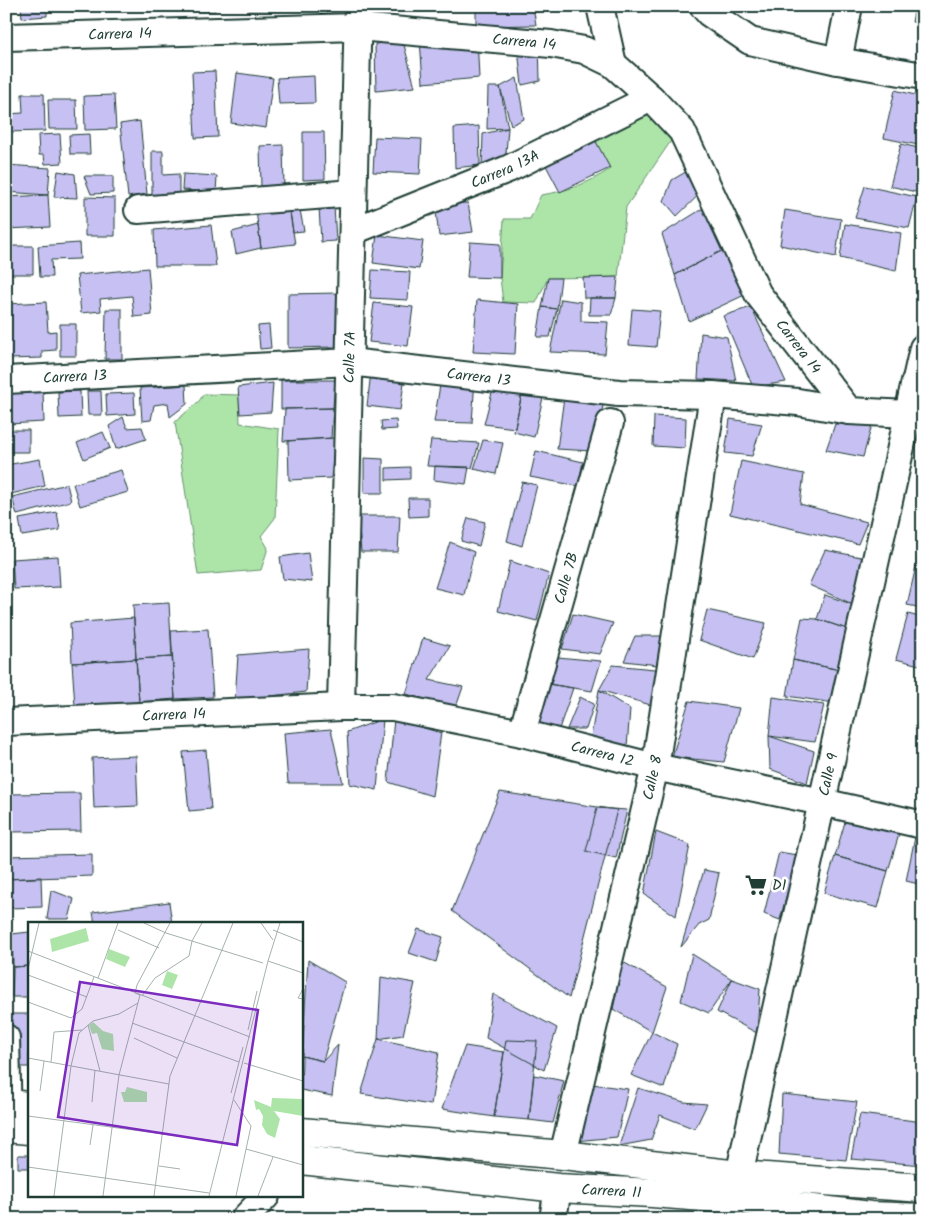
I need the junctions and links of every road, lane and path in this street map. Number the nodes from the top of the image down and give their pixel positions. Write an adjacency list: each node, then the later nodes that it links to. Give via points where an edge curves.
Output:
1 (600, 6): 7 (street)
2 (703, 6): 6 (street, via 750,41)
3 (850, 6): 6 (street)
4 (358, 17): 5 (street, Carrera 14); 7 (street, Carrera 14, via 584,50); 10 (street, Calle 7A)
5 (6, 37)
6 (838, 61): 8 (street)
7 (613, 64): 9 (street, Carrera 14)
8 (923, 76)
9 (651, 98): 12 (street, Carrera 13A, via 508,170); 18 (street, Carrera 14, via 682,131 758,294)
10 (353, 193): 11 (street); 12 (street, Calle 7A)
11 (138, 210)
12 (352, 230): 14 (street, Calle 7A)
13 (923, 348): 16 (street, Calle 9)
14 (350, 362): 15 (street, Carrera 13); 17 (street, Carrera 13, via 619,393); 21 (street, Calle 7A)
15 (6, 380)
16 (919, 381): 18 (street, Carrera 13, via 908,414); 20 (street, Calle 9)
17 (713, 396): 18 (street, Carrera 13, via 798,402); 24 (street, Calle 8)
18 (849, 411)
19 (610, 423): 23 (street, Calle 7B)
20 (914, 434): 25 (street, Calle 9)
21 (341, 707): 22 (street, Carrera 14); 23 (street, Carrera 12, via 393,707)
22 (6, 722)
23 (522, 733): 24 (street, Carrera 12)
24 (655, 767): 25 (street, Carrera 12); 30 (street, Calle 8)
25 (822, 802): 26 (street, Carrera 12); 32 (street, Calle 9)
26 (923, 826)
27 (6, 1038): 28 (street)
28 (14, 1117)
29 (302, 1132): 30 (main road, Carrera 11)
30 (563, 1155): 32 (main road, Carrera 11)
31 (302, 1160): 33 (main road, Carrera 11)
32 (740, 1187): 33 (main road, Carrera 11, via 652,1193); 34 (main road, Carrera 11); 36 (main road, Carrera 11, via 870,1216)
33 (558, 1188): 38 (street)
34 (923, 1188)
35 (264, 1198): 37 (street)
36 (923, 1218)
37 (244, 1219)
38 (553, 1219)

